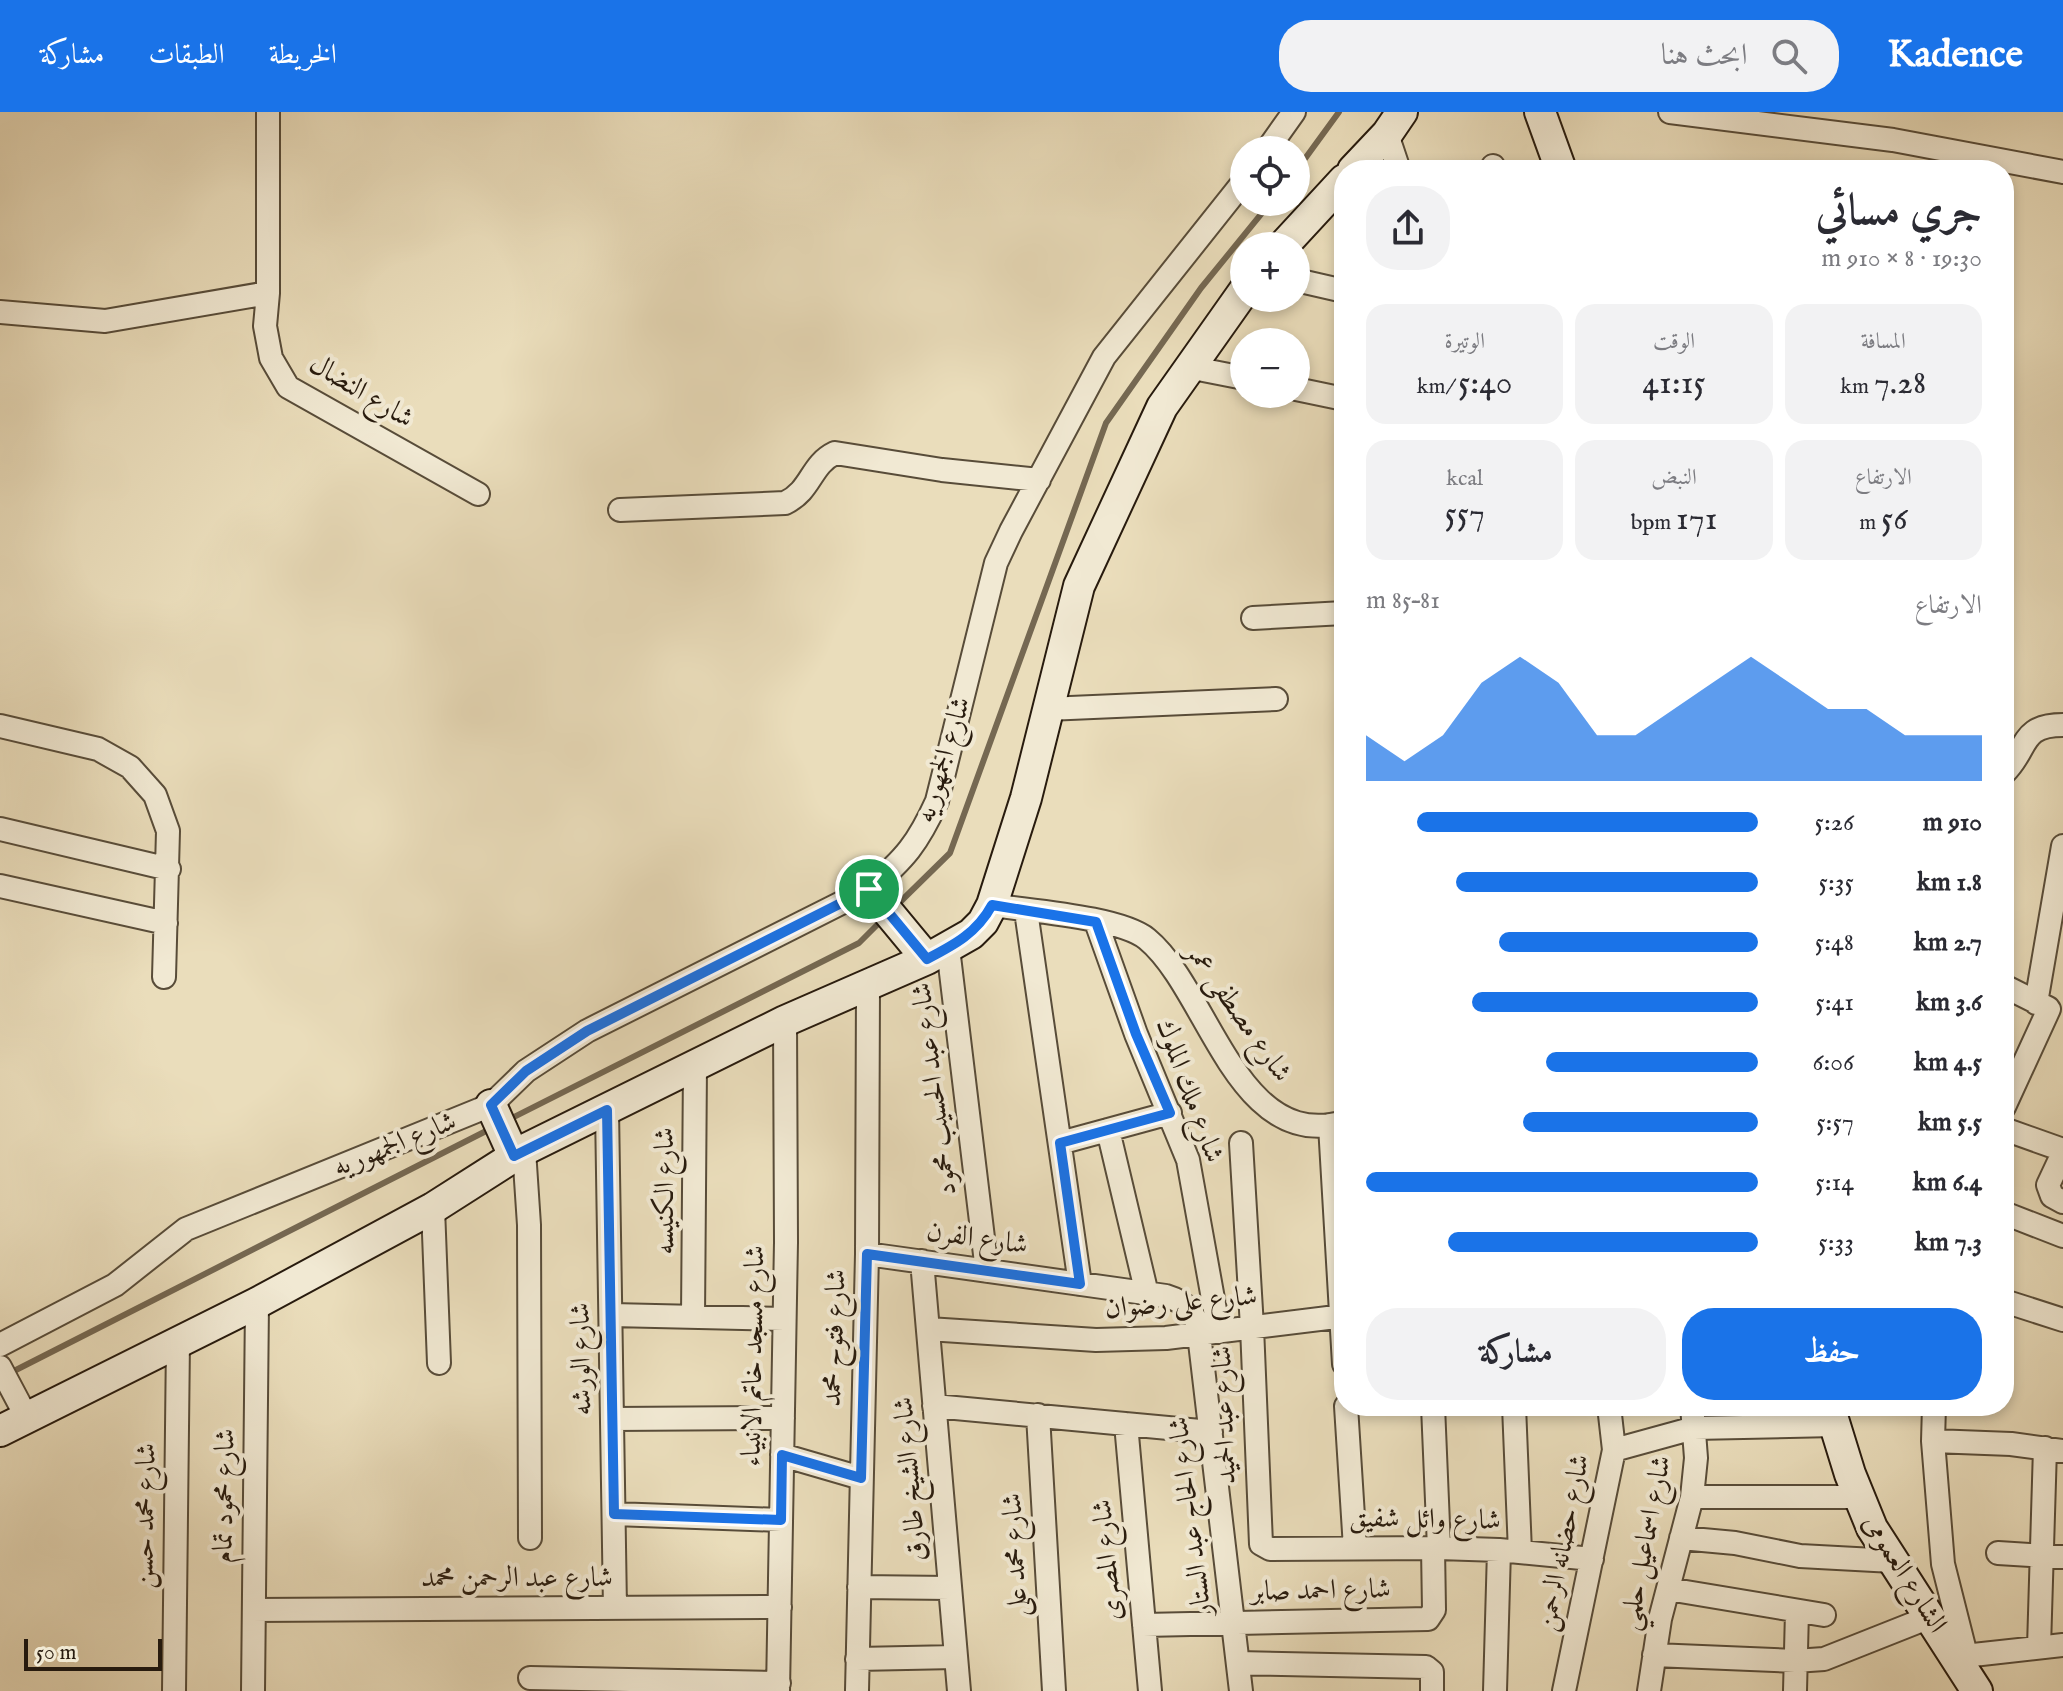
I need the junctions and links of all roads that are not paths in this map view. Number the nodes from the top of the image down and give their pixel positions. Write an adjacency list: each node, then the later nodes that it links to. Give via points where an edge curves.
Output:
1 (268, 112): 18 (street, شارع النضال)
2 (1294, 112): 6 (street)
3 (1540, 112): 9 (street)
4 (1670, 112): 10 (street, via 1893,140)
5 (1395, 123): 7 (street); 8 (street)
6 (1277, 136)
7 (1362, 160)
8 (1398, 160)
9 (1557, 160)
10 (1999, 160)
11 (2014, 163): 12 (street)
12 (2063, 172)
13 (1334, 191): 15 (street)
14 (1230, 199): 25 (street, شارع الجمهوريه, via 1104,357)
15 (1296, 232)
16 (1310, 283): 17 (street)
17 (1334, 289)
18 (268, 293): 20 (street, via 105,321); 26 (street, شارع النضال, via 265,326 271,358 288,387)
19 (1230, 310): 21 (street)
20 (0, 312)
21 (1188, 367): 22 (street); 31 (street, via 1162,407 1079,586)
22 (1230, 375)
23 (1310, 392): 24 (street)
24 (1334, 397)
25 (1039, 480): 27 (street, via 835,453 821,460 799,496 785,503); 39 (street, شارع الجمهوريه, via 996,563 937,801 922,836)
26 (478, 494)
27 (620, 510)
28 (1334, 614): 29 (street)
29 (1253, 618)
30 (1276, 699): 31 (street)
31 (1047, 709): 40 (street)
32 (2063, 725): 34 (street, via 2034,730)
33 (0, 726): 37 (street, via 98,749 130,767 155,795 168,831)
34 (2014, 757)
35 (0, 829): 37 (street)
36 (2063, 846): 48 (street)
37 (169, 869): 43 (street)
38 (0, 886): 43 (street)
39 (875, 896): 44 (street); 52 (street, شارع الجمهوريه, via 587,1031 526,1071)
40 (992, 905): 41 (street, شارع مصطفى عمر); 44 (street, via 971,934)
41 (1026, 911): 42 (street, شارع مصطفى عمر); 58 (street)
42 (1096, 922): 54 (street, شارع ملك الملوك); 55 (street, شارع مصطفى عمر, via 1145,937 1170,961 1233,1067 1266,1107 1309,1126)
43 (166, 923): 45 (street)
44 (929, 949): 46 (street); 68 (street, شارع عبد الحسيب محمود)
45 (164, 977)
46 (868, 986): 49 (street); 66 (street, شارع فتوح محمد)
47 (2014, 991): 48 (street)
48 (2050, 1009): 51 (street)
49 (785, 1021): 50 (street); 76 (street, شارع مسجد خاتم الانبياء)
50 (695, 1066): 53 (street); 74 (street, شارع الكنيسه)
51 (2014, 1086)
52 (493, 1110): 60 (street); 82 (street, شارع الجمهوريه, via 186,1229 115,1285)
53 (607, 1110): 60 (street); 73 (street, شارع الورشه)
54 (1170, 1113): 56 (street); 80 (street, شارع ملك الملوك, via 1188,1160)
55 (1334, 1124)
56 (1108, 1130): 58 (street); 70 (street)
57 (2014, 1133): 61 (street)
58 (1060, 1143): 69 (street)
59 (1241, 1143): 78 (street, شارع عبد الحميد)
60 (515, 1150): 63 (street); 109 (street, via 529,1225)
61 (2063, 1152): 62 (street, via 2048,1185 2052,1196)
62 (2063, 1202)
63 (433, 1208): 71 (street); 83 (street)
64 (2014, 1217): 65 (street)
65 (2063, 1236)
66 (867, 1254): 67 (street, شارع الفرن); 104 (street, شارع فتوح محمد)
67 (922, 1261): 68 (street, شارع الفرن); 79 (street, شارع الشيخ طارق)
68 (987, 1271): 69 (street, شارع الفرن)
69 (1080, 1284): 70 (street, شارع الفرن)
70 (1147, 1294): 80 (street, شارع الفرن, via 1186,1305)
71 (257, 1303): 81 (street); 125 (street, شارع محمود تمام)
72 (2014, 1304): 77 (street)
73 (612, 1315): 74 (street); 97 (street, شارع الورشه)
74 (693, 1317): 76 (street)
75 (1334, 1317): 78 (street, شارع على رضوان)
76 (784, 1319): 96 (street, شارع مسجد خاتم الانبياء)
77 (2063, 1320)
78 (1252, 1327): 80 (street, شارع على رضوان); 111 (street, شارع عبد الحميد)
79 (928, 1329): 80 (street, شارع على رضوان, via 1096,1340); 85 (street, شارع الشيخ طارق)
80 (1209, 1333): 99 (street, شارع الحاج عبد الستار)
81 (178, 1341): 86 (street); 142 (street, شارع محمد حسن)
82 (0, 1345)
83 (439, 1363)
84 (0, 1367): 86 (street)
85 (934, 1406): 87 (street, شارع عبد الحميد); 121 (street, شارع الشيخ طارق)
86 (14, 1414)
87 (1038, 1415): 98 (street, شارع عبد الحميد); 146 (street, شارع محمد على)
88 (1347, 1416): 112 (street)
89 (1433, 1416): 113 (street)
90 (1514, 1416): 114 (street)
91 (1610, 1416): 101 (street, شارع حضانه الرحمن)
92 (1762, 1416): 95 (street)
93 (1832, 1416): 106 (street, الشارع العمومى)
94 (1934, 1416): 100 (street)
95 (1693, 1417): 101 (street); 105 (street, شارع اسماعيل حلمي)
96 (783, 1418): 97 (street); 103 (street, شارع مسجد خاتم الانبياء)
97 (613, 1419): 107 (street, شارع الورشه)
98 (1126, 1424): 99 (street, شارع عبد الحميد); 130 (street, شارع المصرى)
99 (1211, 1432): 129 (street, شارع الحاج عبد الستار)
100 (1933, 1441): 102 (street); 134 (street, via 1943,1564)
101 (1614, 1450): 118 (street, شارع حضانه الرحمن)
102 (2054, 1450): 116 (street)
103 (782, 1455): 104 (street); 108 (street, شارع مسجد خاتم الانبياء)
104 (861, 1478): 120 (street, شارع فتوح محمد)
105 (1692, 1497): 106 (street); 110 (street, شارع اسماعيل حلمي)
106 (1858, 1497): 119 (street, الشارع العمومى)
107 (614, 1514): 108 (street); 124 (street, شارع الورشه)
108 (781, 1520): 123 (street, شارع مسجد خاتم الانبياء)
109 (530, 1538)
110 (1681, 1538): 119 (street, via 1800,1556); 122 (street, شارع اسماعيل حلمي)
111 (1259, 1542): 112 (street, شارع وائل شفيق, via 1270,1549)
112 (1355, 1548): 113 (street, شارع وائل شفيق)
113 (1436, 1548): 114 (street, شارع وائل شفيق); 129 (street, شارع احمد صابر, via 1434,1610 1428,1619)
114 (1510, 1551): 118 (street, شارع وائل شفيق); 150 (street)
115 (1998, 1553): 116 (street)
116 (2040, 1556): 117 (street); 132 (street)
117 (2063, 1557)
118 (1592, 1559): 151 (street, شارع حضانه الرحمن)
119 (1893, 1561): 128 (street, الشارع العمومى)
120 (859, 1587): 121 (street); 136 (street, شارع فتوح محمد)
121 (950, 1588): 135 (street, شارع الشيخ طارق)
122 (1668, 1589): 126 (street); 133 (street, شارع اسماعيل حلمي)
123 (780, 1607): 124 (street, شارع عبد الرحمن محمد); 140 (street, شارع مسجد خاتم الانبياء)
124 (615, 1608): 125 (street, شارع عبد الرحمن محمد)
125 (254, 1610): 143 (street, شارع محمود تمام)
126 (1797, 1611): 127 (street); 137 (street)
127 (1824, 1615)
128 (1930, 1617): 134 (street, الشارع العمومى); 137 (street, via 1824,1659)
129 (1233, 1623): 130 (street, شارع احمد صابر); 138 (street, شارع الحاج عبد الستار)
130 (1144, 1625): 147 (street, شارع المصرى)
131 (2063, 1645): 132 (street)
132 (2039, 1647): 134 (street)
133 (1654, 1655): 137 (street); 152 (street, شارع اسماعيل حلمي)
134 (1961, 1656): 141 (street, الشارع العمومى)
135 (956, 1657): 136 (street); 145 (street, شارع الشيخ طارق)
136 (857, 1659): 144 (street, شارع فتوح محمد)
137 (1795, 1661): 153 (street)
138 (1238, 1663): 148 (street, شارع الحاج عبد الستار); 149 (street, via 1426,1667 1432,1672)
139 (530, 1678): 140 (street)
140 (778, 1687)
141 (1973, 1690)
142 (174, 1691)
143 (253, 1691)
144 (857, 1691)
145 (959, 1691)
146 (1054, 1691)
147 (1150, 1691)
148 (1241, 1691)
149 (1432, 1691)
150 (1495, 1691)
151 (1564, 1691)
152 (1649, 1691)
153 (1795, 1691)

